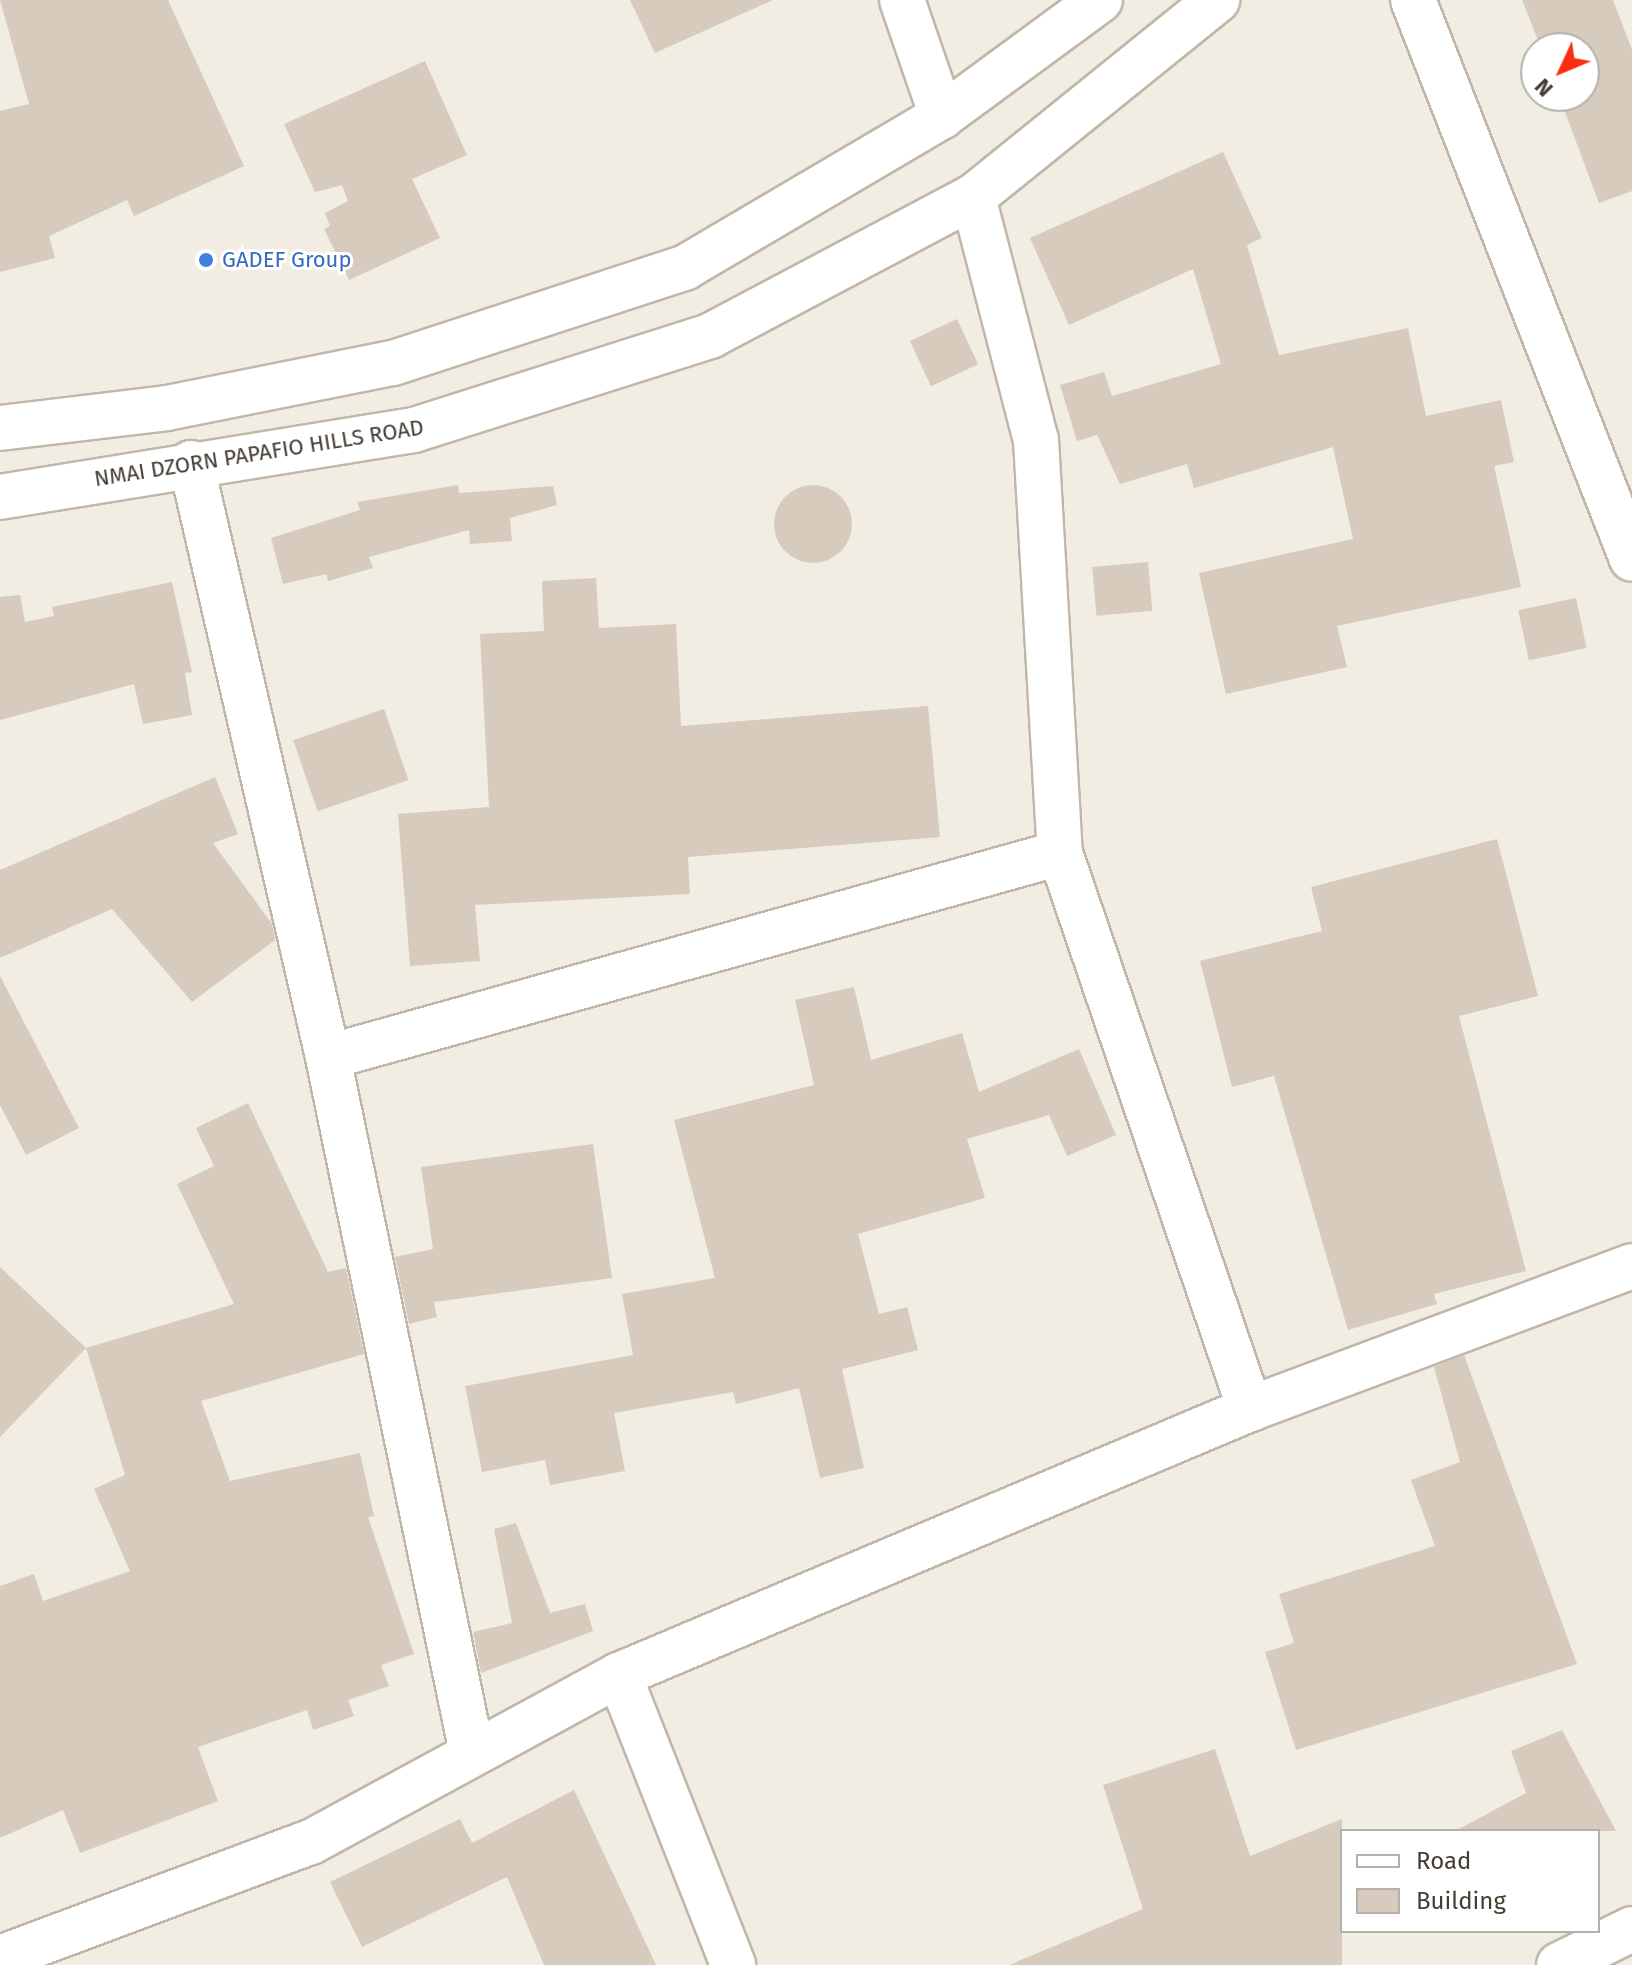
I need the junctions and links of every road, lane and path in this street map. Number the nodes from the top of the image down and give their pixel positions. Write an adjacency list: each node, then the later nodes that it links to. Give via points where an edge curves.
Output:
1 (902, 0): 5 (street)
2 (1100, 0): 5 (street)
3 (1217, 0): 6 (street, NMAI DZORN PAPAFIO HILLS ROAD)
4 (1413, 0): 10 (street)
5 (942, 116): 7 (street, via 686,267 549,315 393,363 167,408)
6 (973, 197): 8 (street, NMAI DZORN PAPAFIO HILLS ROAD, via 710,336 581,382 414,430); 11 (street, via 1036,440)
7 (0, 428)
8 (191, 463): 9 (street, NMAI DZORN PAPAFIO HILLS ROAD); 12 (street)
9 (0, 497)
10 (1632, 558)
11 (1060, 853): 12 (street); 14 (street)
12 (328, 1057): 16 (street)
13 (1632, 1266): 14 (street)
14 (1250, 1409): 15 (street)
15 (619, 1675): 16 (street); 19 (street)
16 (472, 1753): 18 (street, via 311,1842)
17 (1632, 1929): 20 (street)
18 (0, 1958)
19 (733, 1965)
20 (1559, 1965)

